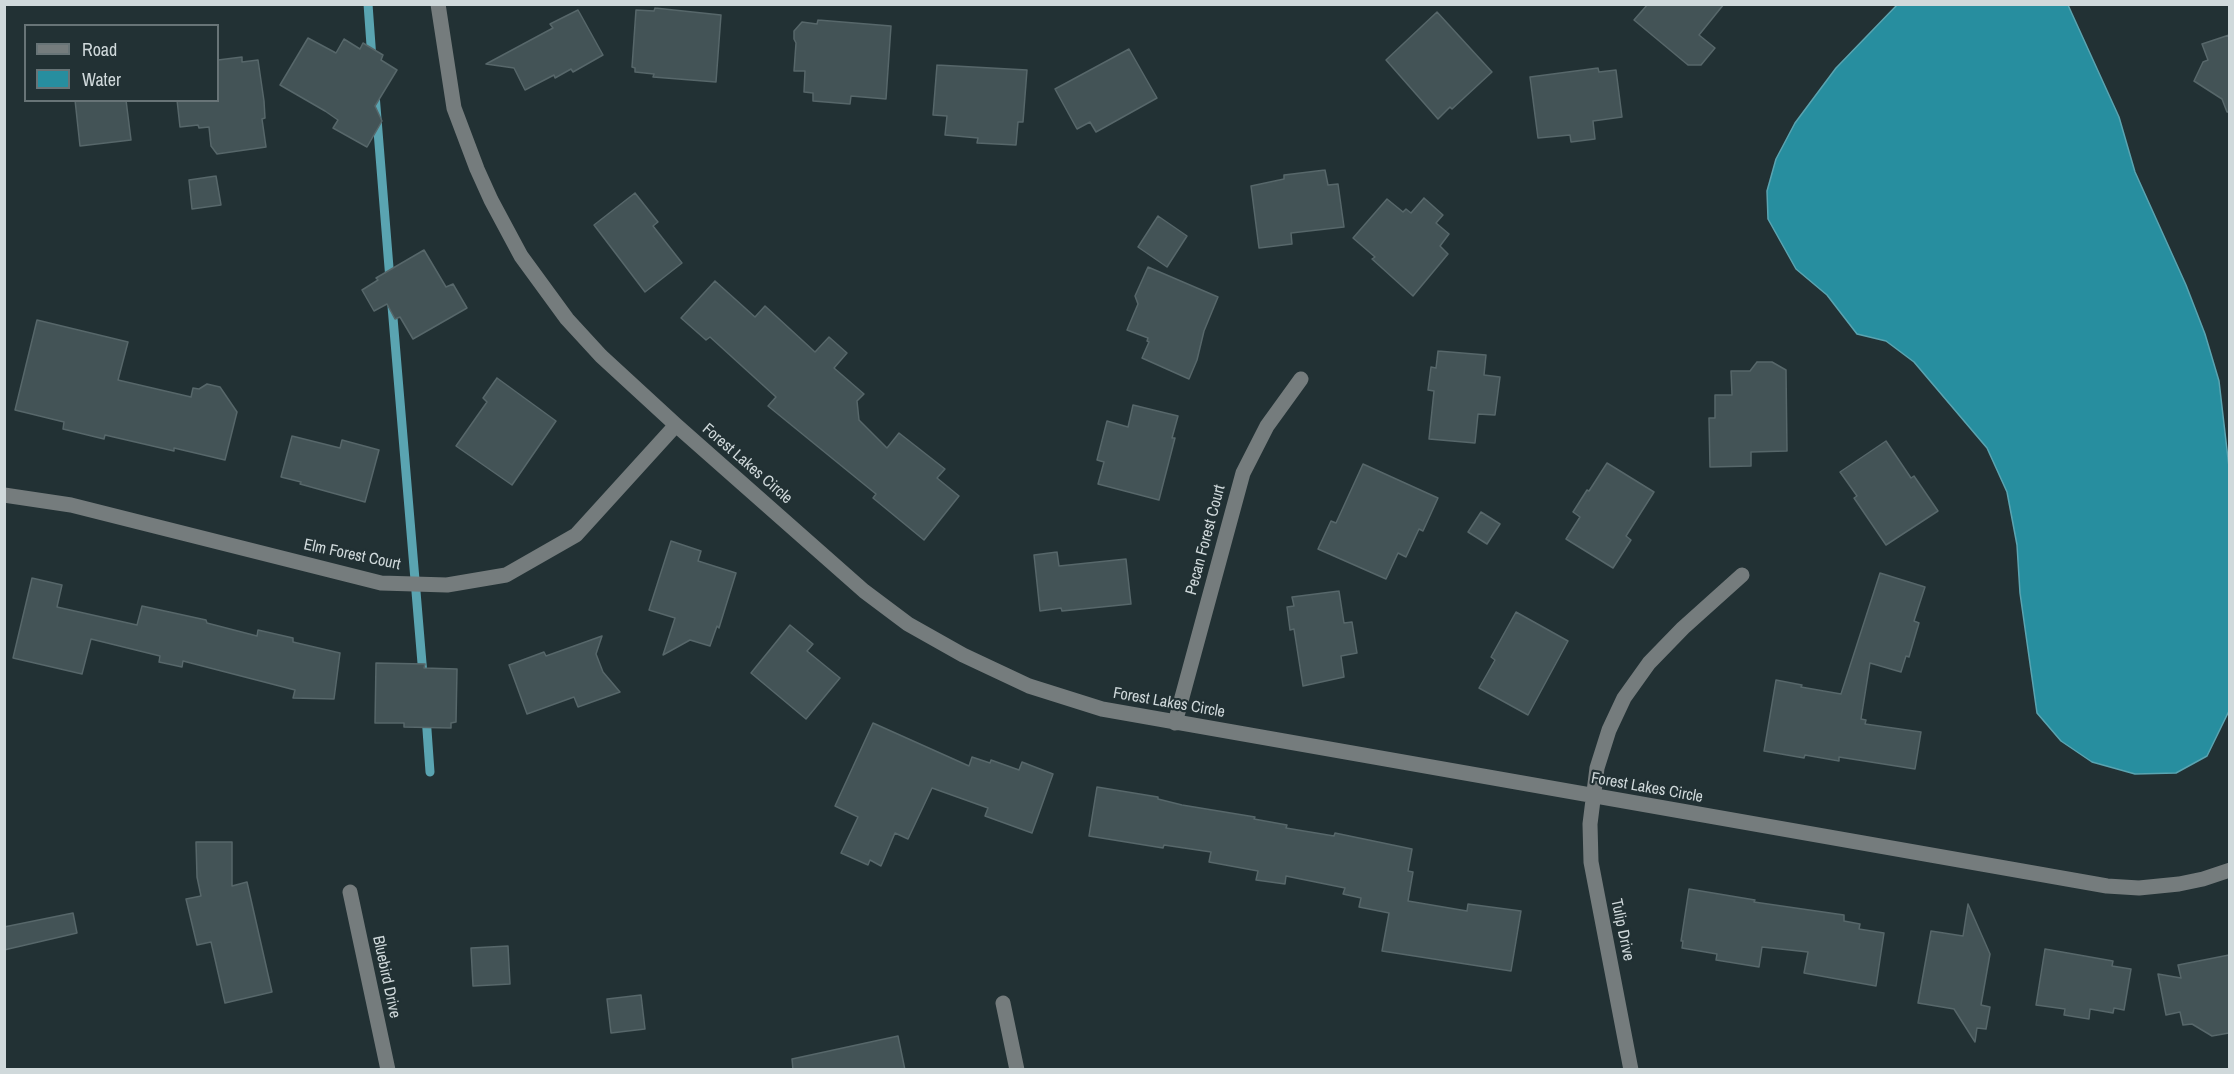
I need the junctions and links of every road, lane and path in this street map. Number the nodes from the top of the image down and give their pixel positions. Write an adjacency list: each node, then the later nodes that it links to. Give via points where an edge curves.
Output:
1 (438, 4): 3 (street, Forest Lakes Circle, via 454,108 491,200 521,256 567,319)
2 (1301, 379): 6 (street, Pecan Forest Court, via 1267,426 1243,473)
3 (676, 425): 4 (street, Elm Forest Court, via 576,536 506,575 447,585 381,583 70,505); 6 (street, Forest Lakes Circle, via 864,591 908,624 1029,686 1102,710)
4 (4, 495)
5 (1742, 575): 7 (street, Tulip Drive, via 1649,663 1624,698 1609,730)
6 (1175, 723): 7 (street, Forest Lakes Circle)
7 (1592, 796): 8 (street, Forest Lakes Circle, via 2107,886 2179,884); 13 (street, Tulip Drive, via 1591,862)
8 (2229, 870)
9 (350, 892): 11 (street, Bluebird Drive)
10 (1003, 1003): 12 (street)
11 (388, 1070)
12 (1017, 1070)
13 (1631, 1070)

